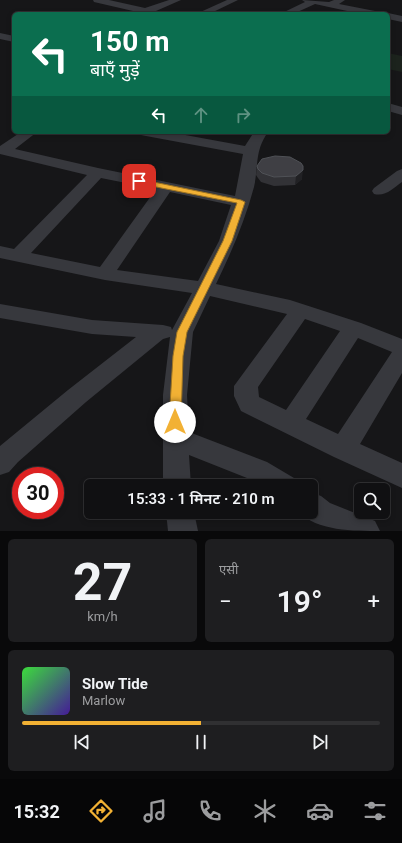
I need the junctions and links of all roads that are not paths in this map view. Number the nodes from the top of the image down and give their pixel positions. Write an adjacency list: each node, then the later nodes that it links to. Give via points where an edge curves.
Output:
1 (97, 0): 7 (street)
2 (177, 0): 7 (street)
3 (234, 0): 9 (street)
4 (341, 0): 6 (street)
5 (310, 1): 6 (street); 10 (street)
6 (330, 5): 11 (street)
7 (146, 11): 8 (street)
8 (150, 12)
9 (206, 12)
10 (289, 12)
11 (365, 12)
12 (390, 16): 13 (street)
13 (402, 18)
14 (0, 36): 15 (street)
15 (12, 39)
16 (390, 108): 17 (street)
17 (402, 111)
18 (27, 134): 21 (street)
19 (157, 134): 22 (street)
20 (259, 134): 22 (street)
21 (2, 150): 23 (street)
22 (251, 151): 27 (street)
23 (98, 173): 25 (street); 28 (street)
24 (402, 174): 26 (street)
25 (166, 186): 27 (street); 29 (street)
26 (380, 191)
27 (241, 202): 30 (street, via 228,241)
28 (9, 254): 29 (street)
29 (105, 274): 30 (street)
30 (204, 288): 32 (street); 35 (street)
31 (0, 311): 34 (street, via 92,327)
32 (300, 311): 33 (street); 38 (street, via 246,386 246,396 250,404)
33 (353, 328): 36 (street); 38 (street)
34 (158, 332): 35 (street); 41 (street)
35 (182, 332): 39 (street, via 175,395)
36 (402, 347)
37 (402, 354): 40 (street)
38 (290, 424): 40 (street)
39 (176, 438): 43 (street); 44 (street, via 257,470)
40 (343, 449): 42 (street)
41 (3, 455)
42 (402, 476)
43 (177, 479)
44 (272, 479)
45 (318, 510): 48 (street)
46 (181, 519): 47 (street)
47 (183, 531)
48 (365, 531)

